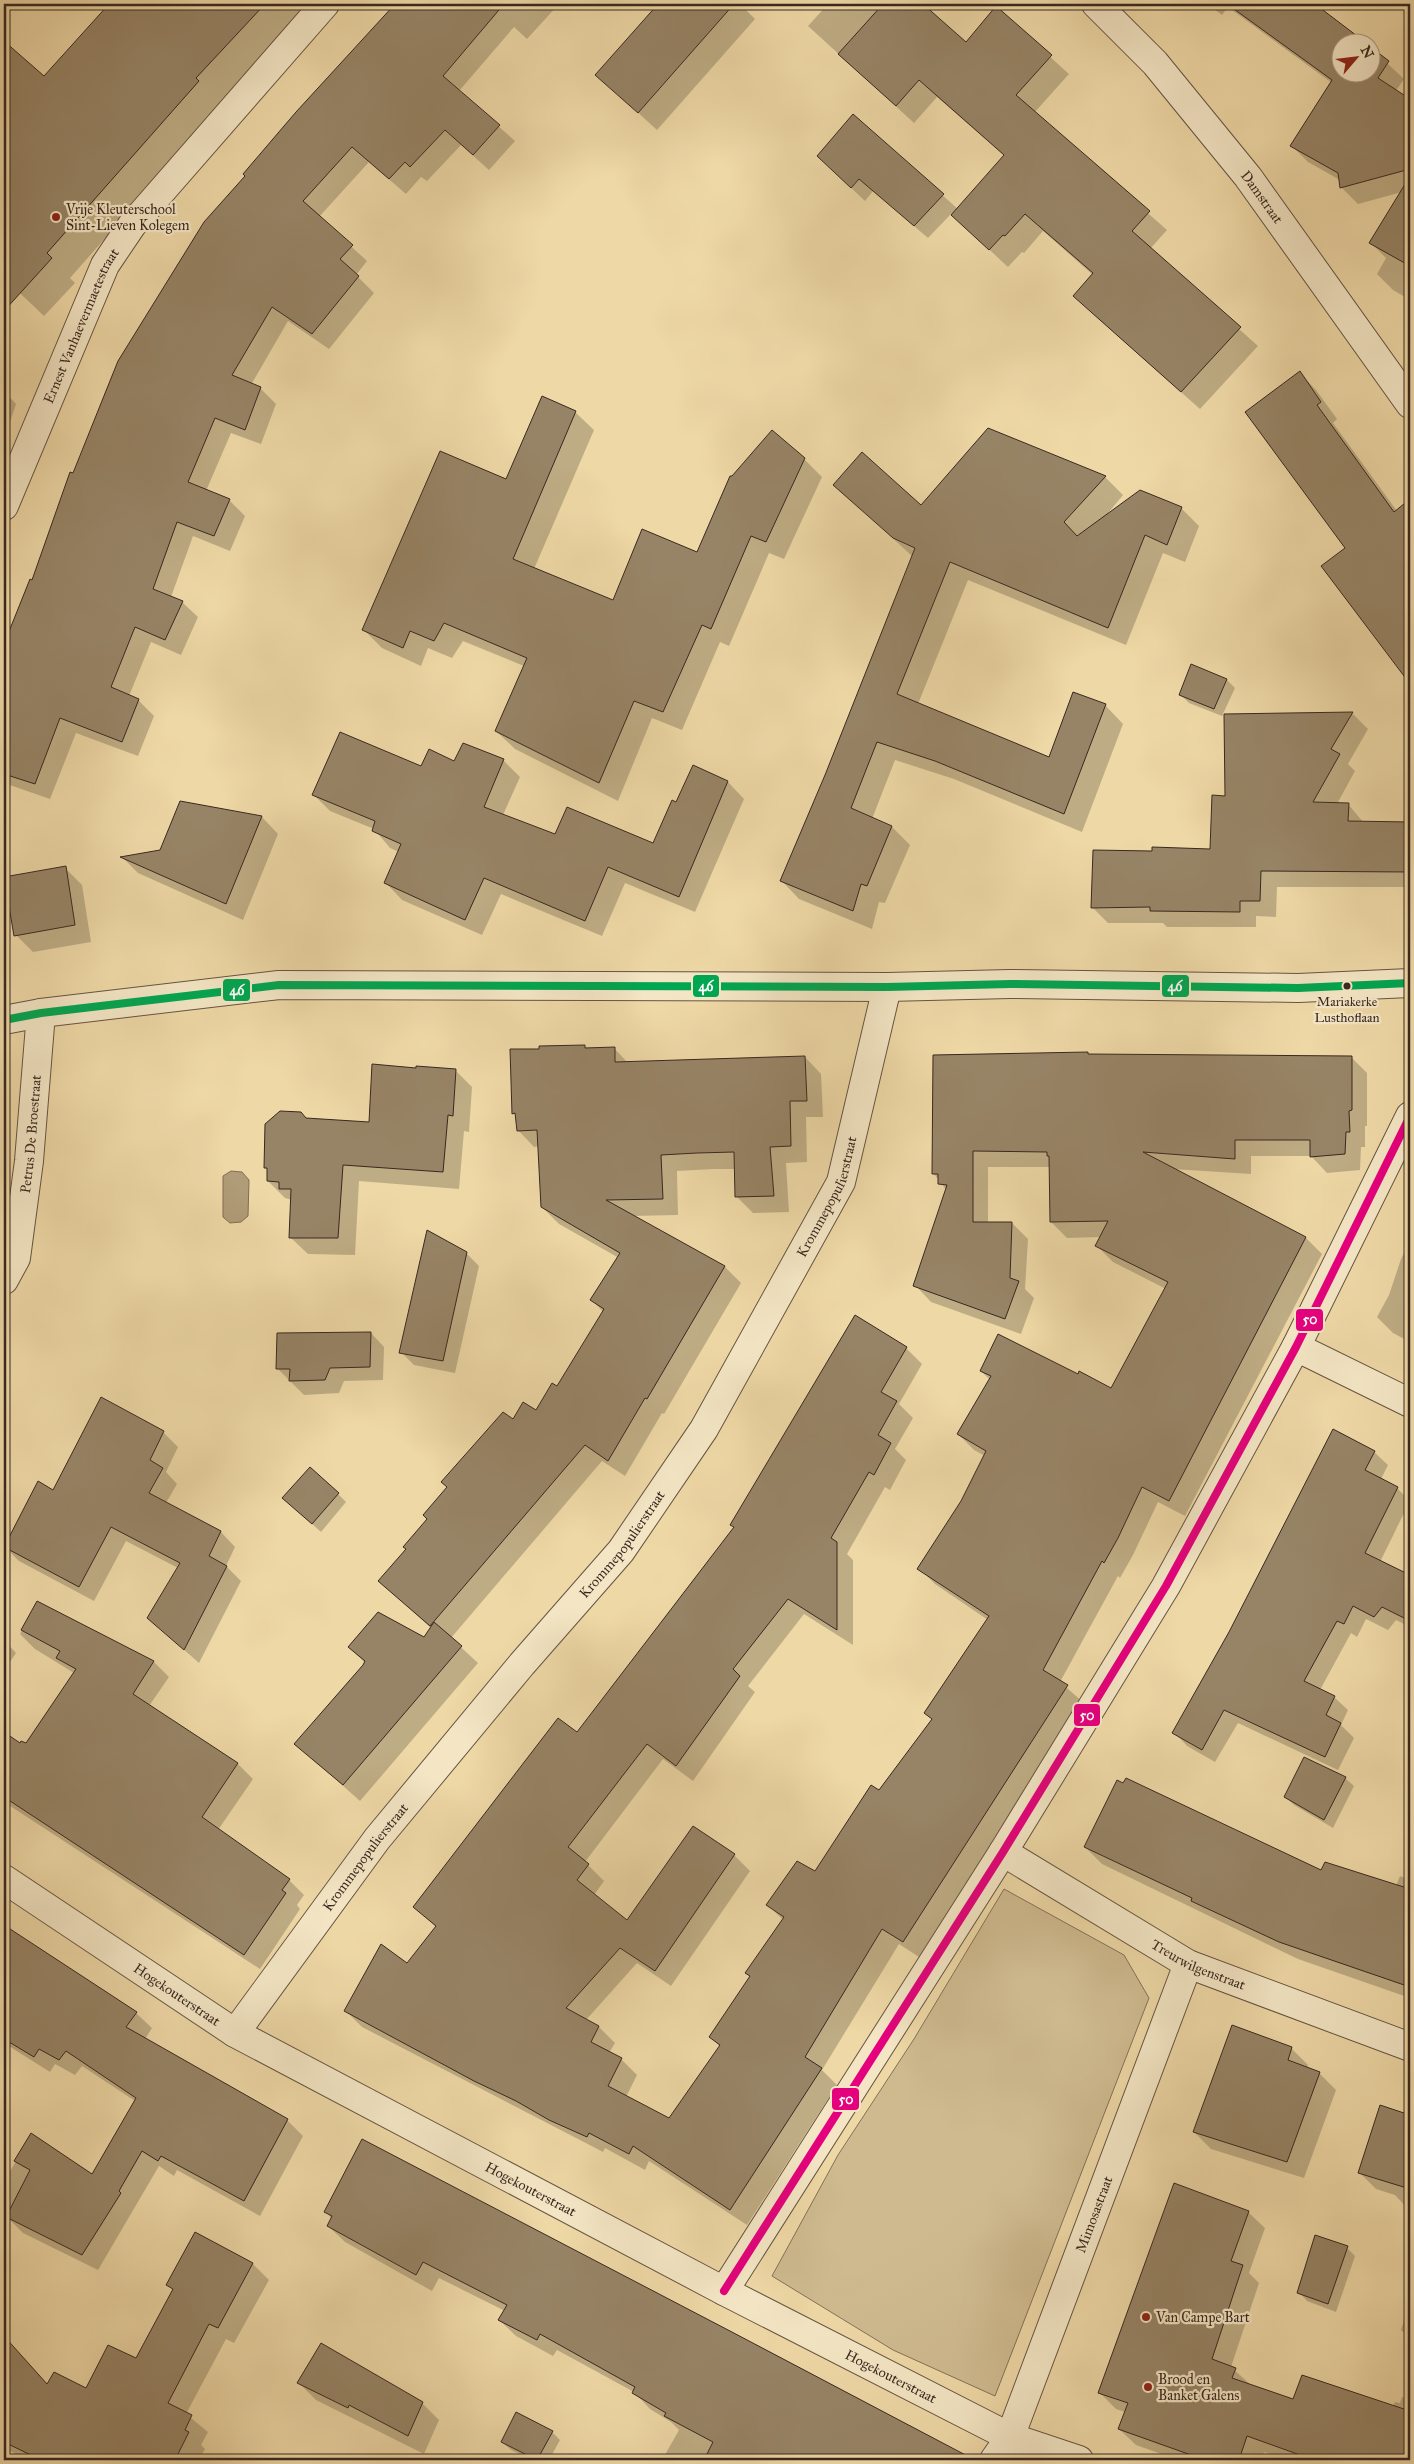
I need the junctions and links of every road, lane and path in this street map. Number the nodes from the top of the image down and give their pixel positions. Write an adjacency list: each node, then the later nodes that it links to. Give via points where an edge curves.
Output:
1 (325, 4): 4 (street, Ernest Vanhaevermaetestraat, via 132,225 105,265)
2 (1096, 4): 3 (street, Damstraat, via 1155,63 1248,177)
3 (1410, 404)
4 (4, 506)
5 (1410, 983): 6 (street, via 1298,988 1010,984)
6 (887, 987): 7 (street, via 279,985); 16 (street, Krommepopulierstraat, via 840,1182 704,1429 621,1551 377,1839)
7 (41, 1014): 8 (street); 10 (street, Petrus De Broestraat, via 19,1239 16,1258)
8 (4, 1020)
9 (1410, 1116): 11 (street)
10 (4, 1280)
11 (1296, 1348): 12 (street); 13 (street, via 1166,1586)
12 (1410, 1403)
13 (1003, 1852): 15 (street, Treurwilgenstraat); 18 (street)
14 (4, 1879): 16 (street, Hogekouterstraat)
15 (1188, 1964): 17 (street, Treurwilgenstraat); 19 (street, Mimosastraat)
16 (236, 2033): 18 (street, Hogekouterstraat)
17 (1410, 2047)
18 (724, 2291): 19 (street, Hogekouterstraat)
19 (1010, 2437): 20 (street, Mimosastraat); 21 (street, Hogekouterstraat)
20 (994, 2460)
21 (1079, 2460)

